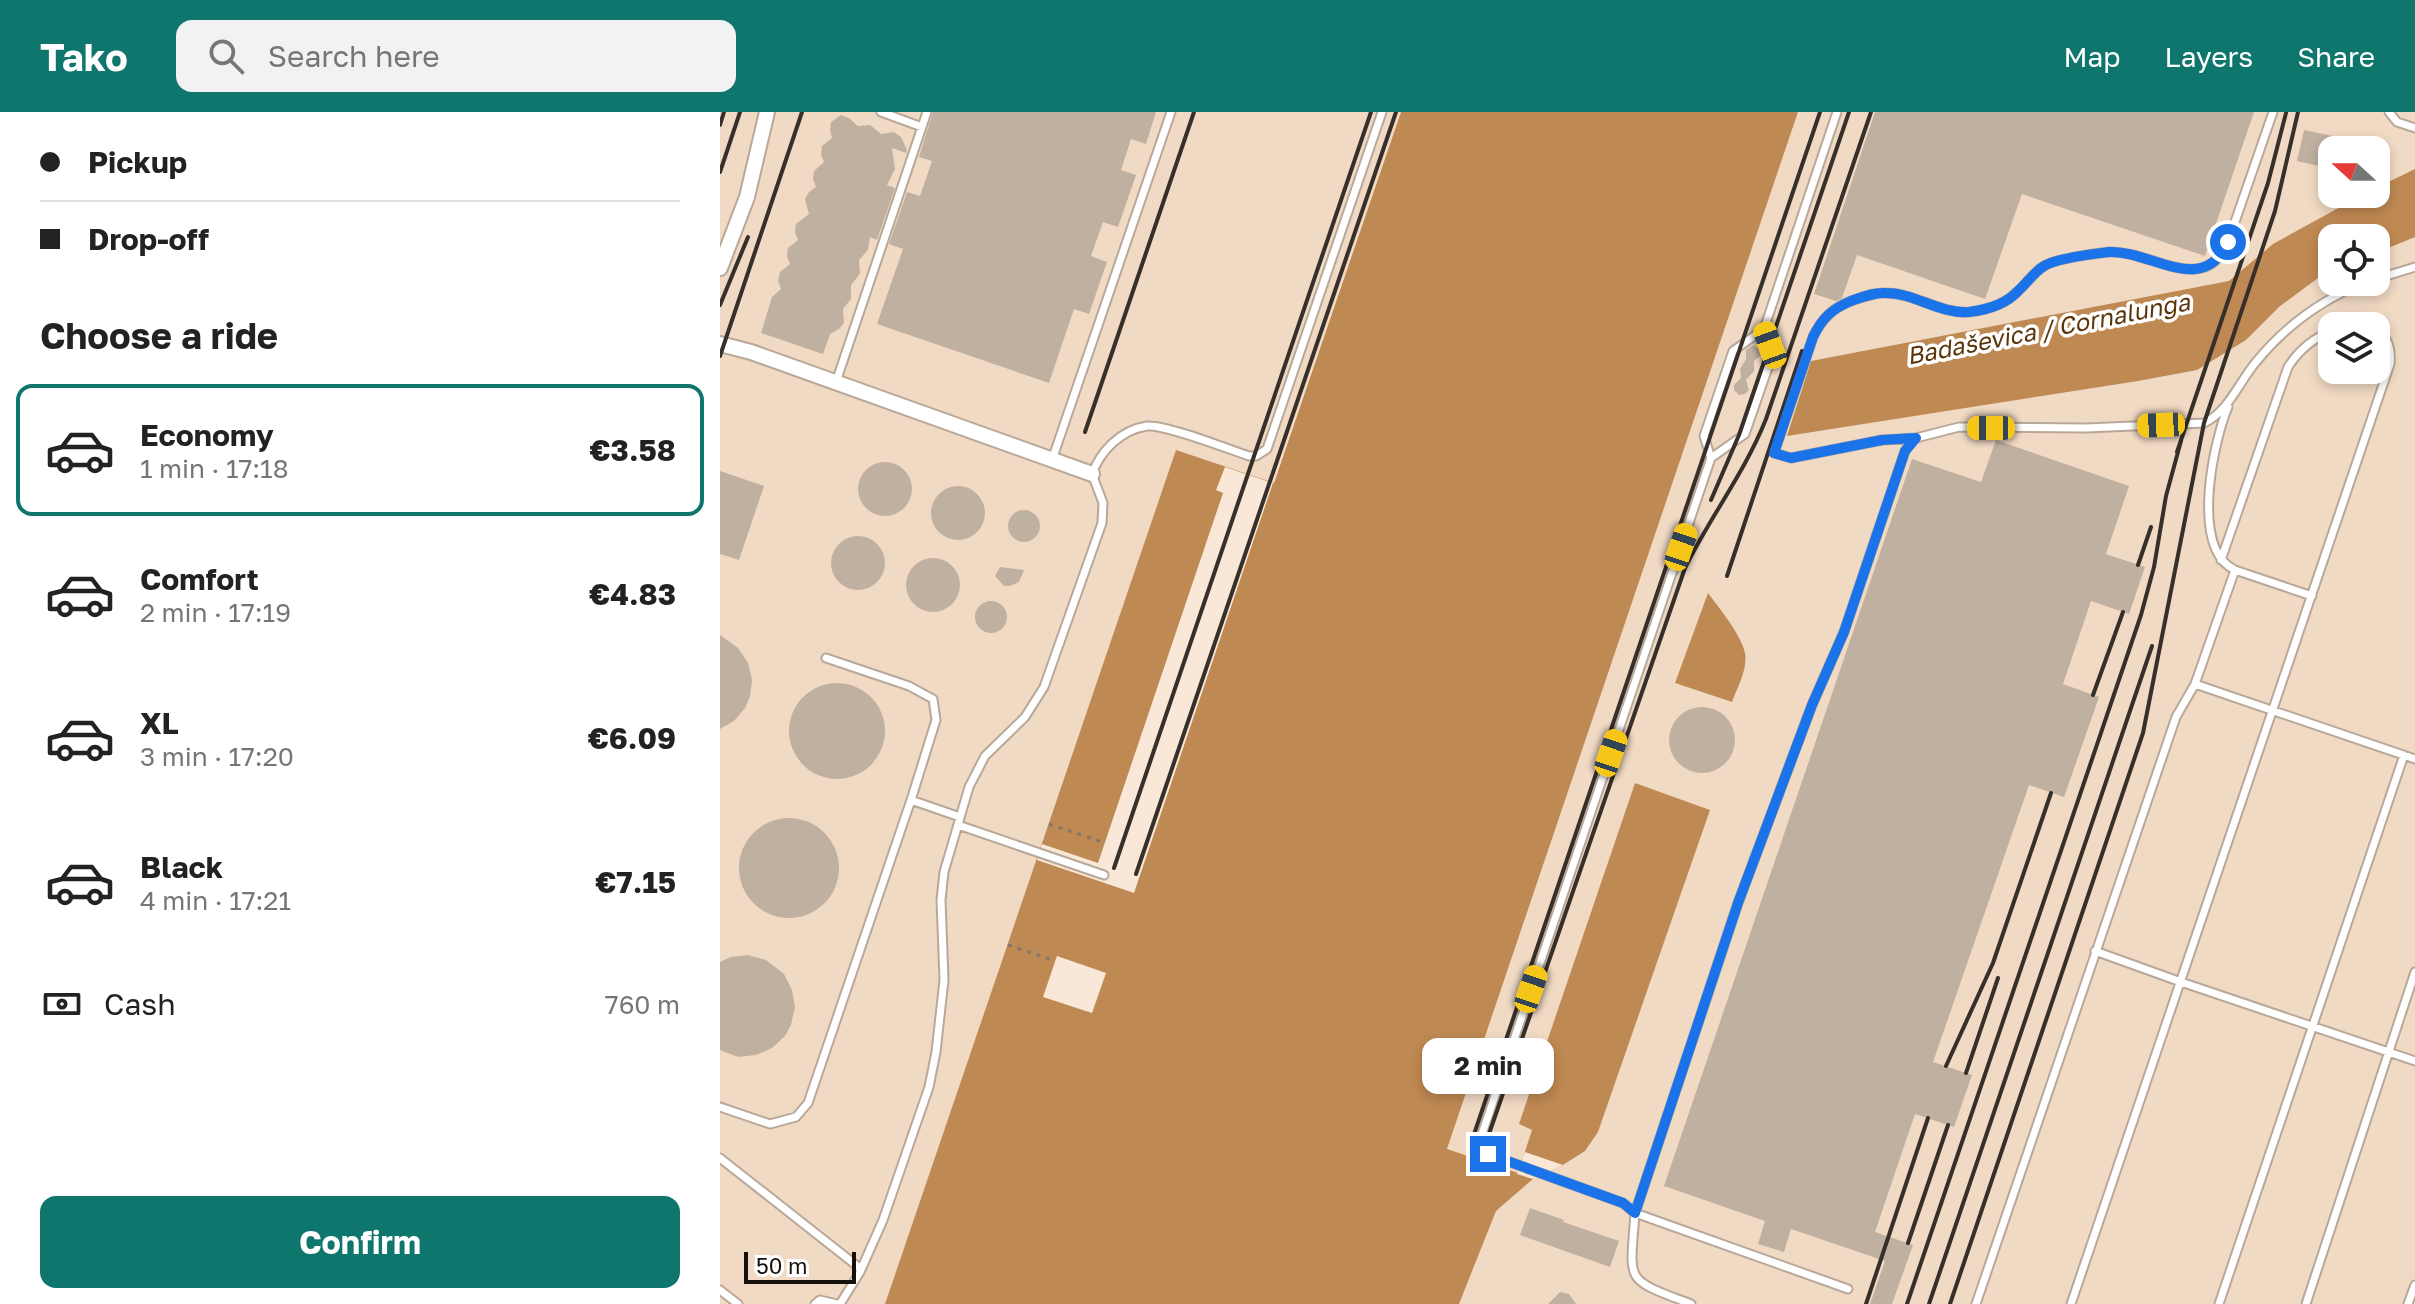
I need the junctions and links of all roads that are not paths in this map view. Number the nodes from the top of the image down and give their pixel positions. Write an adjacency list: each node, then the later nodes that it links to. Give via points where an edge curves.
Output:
1 (767, 112): 12 (street, via 747,197)
2 (881, 112): 9 (lane)
3 (927, 112): 9 (lane)
4 (1171, 112): 23 (lane)
5 (1382, 112): 24 (lane, via 1267,449 1249,456 1148,426 1119,438)
6 (1837, 112): 15 (lane)
7 (2273, 112): 21 (lane, via 2228,242 2209,266 2186,270 2110,252 2052,262 2009,299 1971,312 1888,292 1829,312 1813,337 1774,453 1791,458)
8 (2389, 112): 10 (lane, via 2397,122)
9 (922, 127): 18 (lane)
10 (2415, 128)
11 (2415, 267): 13 (lane)
12 (720, 268)
13 (2390, 275)
14 (2334, 296): 20 (lane, via 2274,340)
15 (1764, 329): 22 (lane, via 1733,351 1704,436); 22 (lane, via 1773,353 1745,434)
16 (2318, 337): 25 (lane, via 2288,367)
17 (720, 344): 18 (street)
18 (836, 382): 23 (street)
19 (2383, 384): 27 (lane)
20 (2231, 398): 21 (lane, via 2204,423 1959,427); 25 (lane, via 2209,488 2212,533)
21 (1916, 438): 44 (lane, via 1905,451 1844,632 1738,903)
22 (1711, 458): 44 (lane, via 1479,1143 1488,1154 1623,1203)
23 (1052, 460): 24 (street)
24 (1092, 474): 34 (lane, via 1103,503 1102,523 1044,687 1025,717 985,756)
25 (2221, 560): 26 (lane)
26 (2235, 570): 27 (lane); 29 (lane)
27 (2312, 596): 30 (lane)
28 (826, 658): 33 (lane, via 933,699 936,720)
29 (2195, 684): 30 (lane); 36 (lane, via 2176,717)
30 (2273, 711): 31 (lane); 38 (lane)
31 (2404, 755): 32 (lane); 39 (lane)
32 (2415, 759)
33 (911, 800): 34 (lane); 42 (lane, via 808,1103 796,1117 770,1124)
34 (959, 821): 35 (lane); 45 (lane, via 944,872 944,980 929,1087)
35 (1104, 875)
36 (2095, 951): 38 (lane); 53 (lane)
37 (2415, 972): 40 (lane)
38 (2181, 982): 39 (lane); 54 (lane)
39 (2312, 1026): 40 (lane); 55 (lane)
40 (2388, 1051): 41 (lane); 56 (lane)
41 (2415, 1061)
42 (720, 1107)
43 (720, 1158): 45 (lane)
44 (1635, 1213): 47 (lane); 52 (lane, via 1631,1265 1637,1280)
45 (861, 1269): 51 (lane)
46 (2415, 1285): 57 (lane)
47 (1848, 1289)
48 (720, 1290): 49 (lane)
49 (738, 1304)
50 (815, 1304): 51 (lane)
51 (839, 1304)
52 (1691, 1304)
53 (1976, 1304)
54 (2071, 1304)
55 (2219, 1304)
56 (2306, 1304)
57 (2408, 1304)

